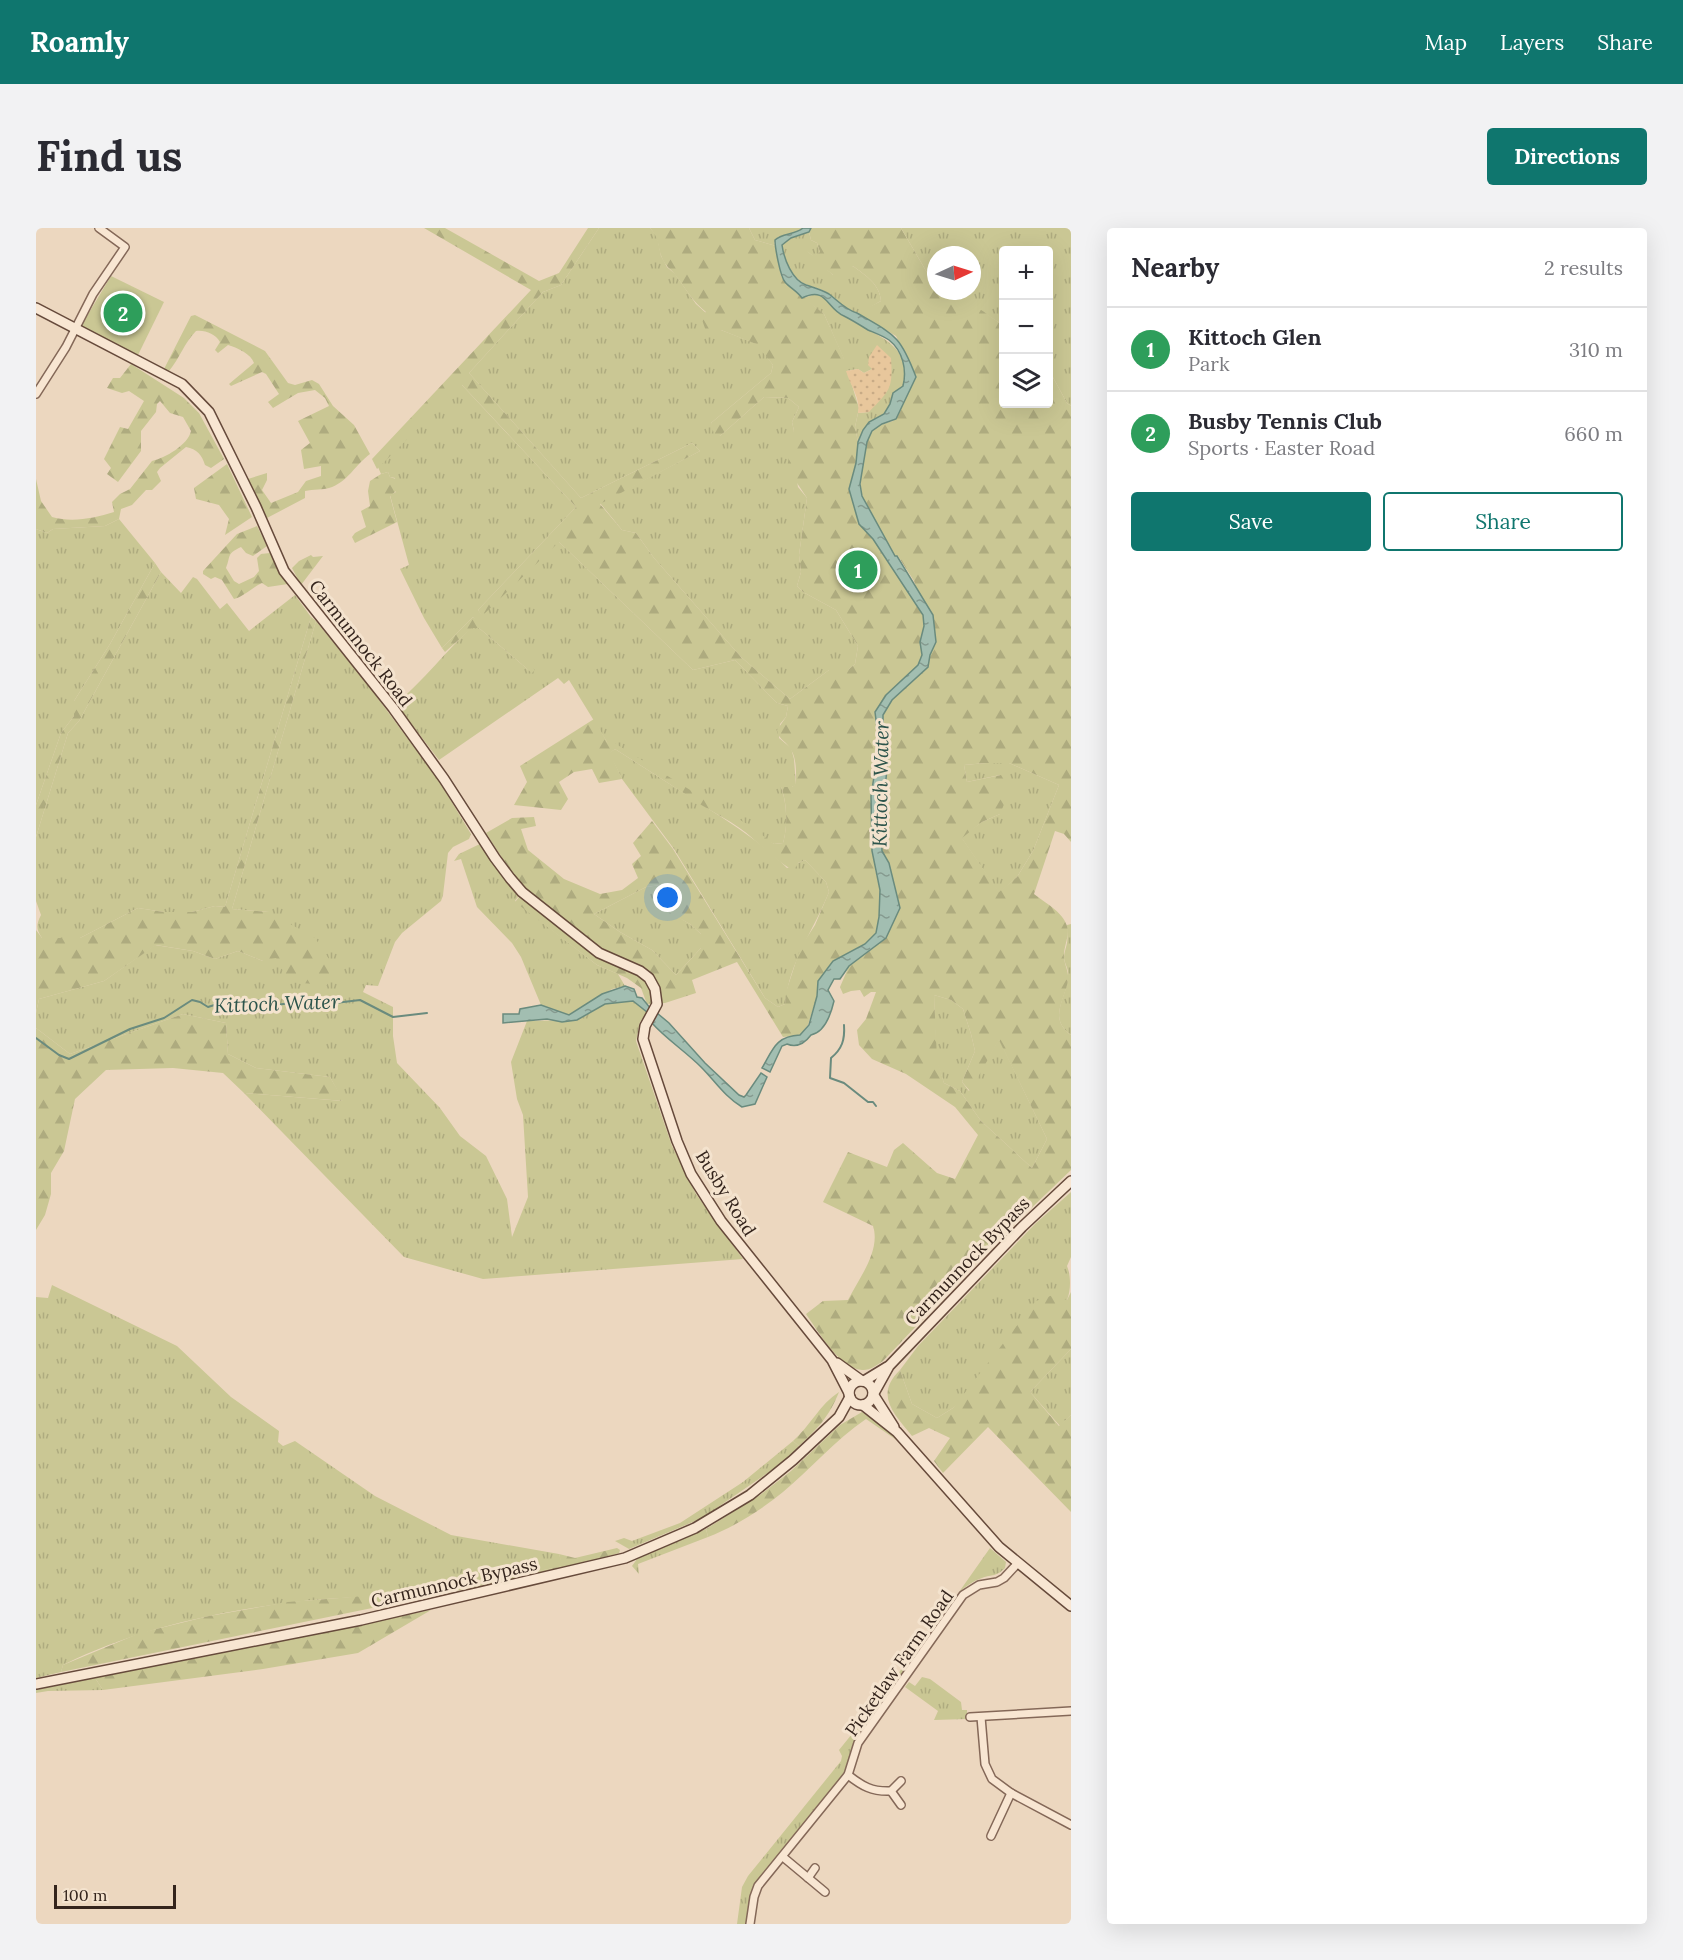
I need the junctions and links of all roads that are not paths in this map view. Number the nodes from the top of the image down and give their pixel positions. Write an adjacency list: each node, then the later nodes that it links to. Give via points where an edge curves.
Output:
1 (99, 228): 3 (street, via 125,247 93,294)
2 (36, 308): 3 (main road, Carmunnock Road)
3 (76, 328): 4 (street); 5 (main road, Carmunnock Road, via 182,384 209,412 284,570 402,720 522,892 598,953 645,974 657,996 655,1009)
4 (36, 394)
5 (648, 1018): 7 (main road, Busby Road, via 645,1048 691,1174 721,1221)
6 (1071, 1181): 8 (main road, Carmunnock Bypass)
7 (832, 1360): 9 (main road, Busby Road); 11 (main road, Busby Road)
8 (889, 1366): 9 (main road, Carmunnock Bypass); 10 (main road, Carmunnock Bypass)
9 (863, 1381): 10 (main road); 11 (main road, via 852,1385)
10 (874, 1393): 12 (main road); 14 (main road)
11 (849, 1395): 12 (main road, via 854,1403); 13 (main road, Carmunnock Bypass)
12 (863, 1406): 13 (main road, Carmunnock Bypass); 14 (main road)
13 (839, 1417): 17 (main road, Carmunnock Bypass, via 750,1495 695,1528 625,1558 361,1620)
14 (897, 1432): 15 (main road)
15 (1018, 1563): 16 (main road); 21 (street, Picketlaw Farm Road, via 998,1582 979,1585 963,1595 858,1743)
16 (1071, 1606)
17 (36, 1684)
18 (1071, 1711): 20 (street)
19 (970, 1717): 20 (street)
20 (981, 1717): 24 (street, via 985,1764 992,1779)
21 (848, 1774): 23 (street, via 871,1790); 28 (street, Picketlaw Farm Road)
22 (901, 1781): 23 (street)
23 (891, 1791): 25 (street)
24 (1011, 1793): 26 (street); 27 (street)
25 (901, 1805)
26 (1071, 1825)
27 (991, 1836)
28 (783, 1857): 30 (street); 32 (street, Picketlaw Farm Road, via 758,1886)
29 (815, 1868): 30 (street)
30 (808, 1878): 31 (street)
31 (825, 1892)
32 (750, 1924)

